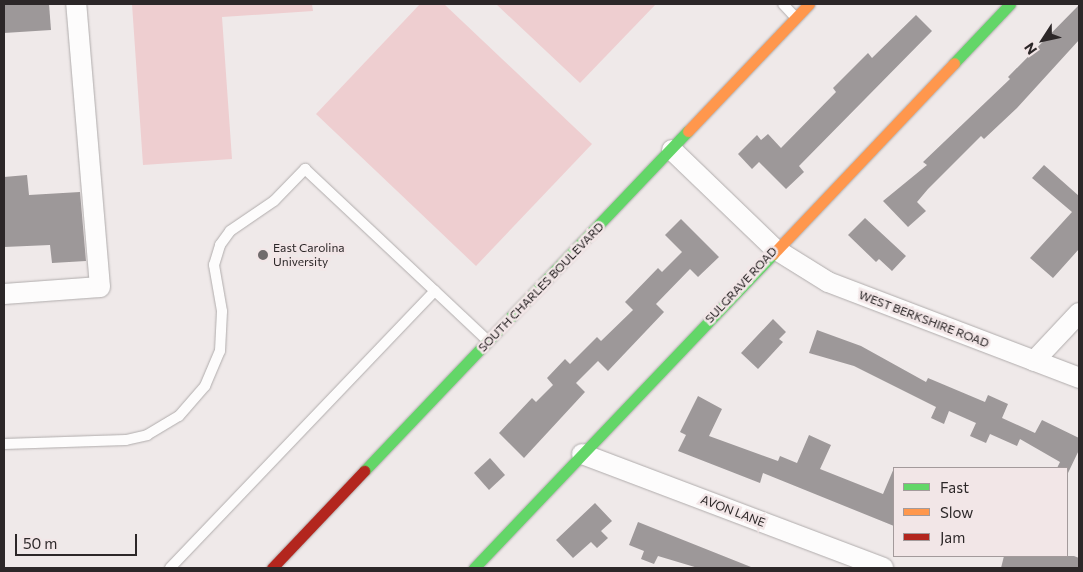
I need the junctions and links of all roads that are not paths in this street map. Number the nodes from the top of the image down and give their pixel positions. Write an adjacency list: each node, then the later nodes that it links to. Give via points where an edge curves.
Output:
1 (76, 4): 9 (street, via 100,287)
2 (782, 4): 5 (lane)
3 (809, 4): 5 (main road, SOUTH CHARLES BOULEVARD)
4 (1010, 4): 7 (main road, SULGRAVE ROAD)
5 (796, 18): 6 (main road, SOUTH CHARLES BOULEVARD)
6 (672, 150): 7 (street, WEST BERKSHIRE ROAD); 11 (main road, SOUTH CHARLES BOULEVARD)
7 (775, 249): 12 (street, WEST BERKSHIRE ROAD, via 828,282); 15 (main road, SULGRAVE ROAD)
8 (434, 291): 11 (lane); 14 (lane, via 305,169 274,201 230,231 220,245 214,265 222,311 220,351 205,386 179,416 147,435 126,440); 16 (lane)
9 (4, 294)
10 (1079, 312): 12 (street)
11 (489, 342): 17 (main road, SOUTH CHARLES BOULEVARD)
12 (1034, 361): 13 (street, WEST BERKSHIRE ROAD)
13 (1079, 378)
14 (4, 444)
15 (582, 454): 18 (main road, SULGRAVE ROAD); 19 (street, AVON LANE)
16 (170, 568)
17 (272, 568)
18 (474, 568)
19 (883, 568)

